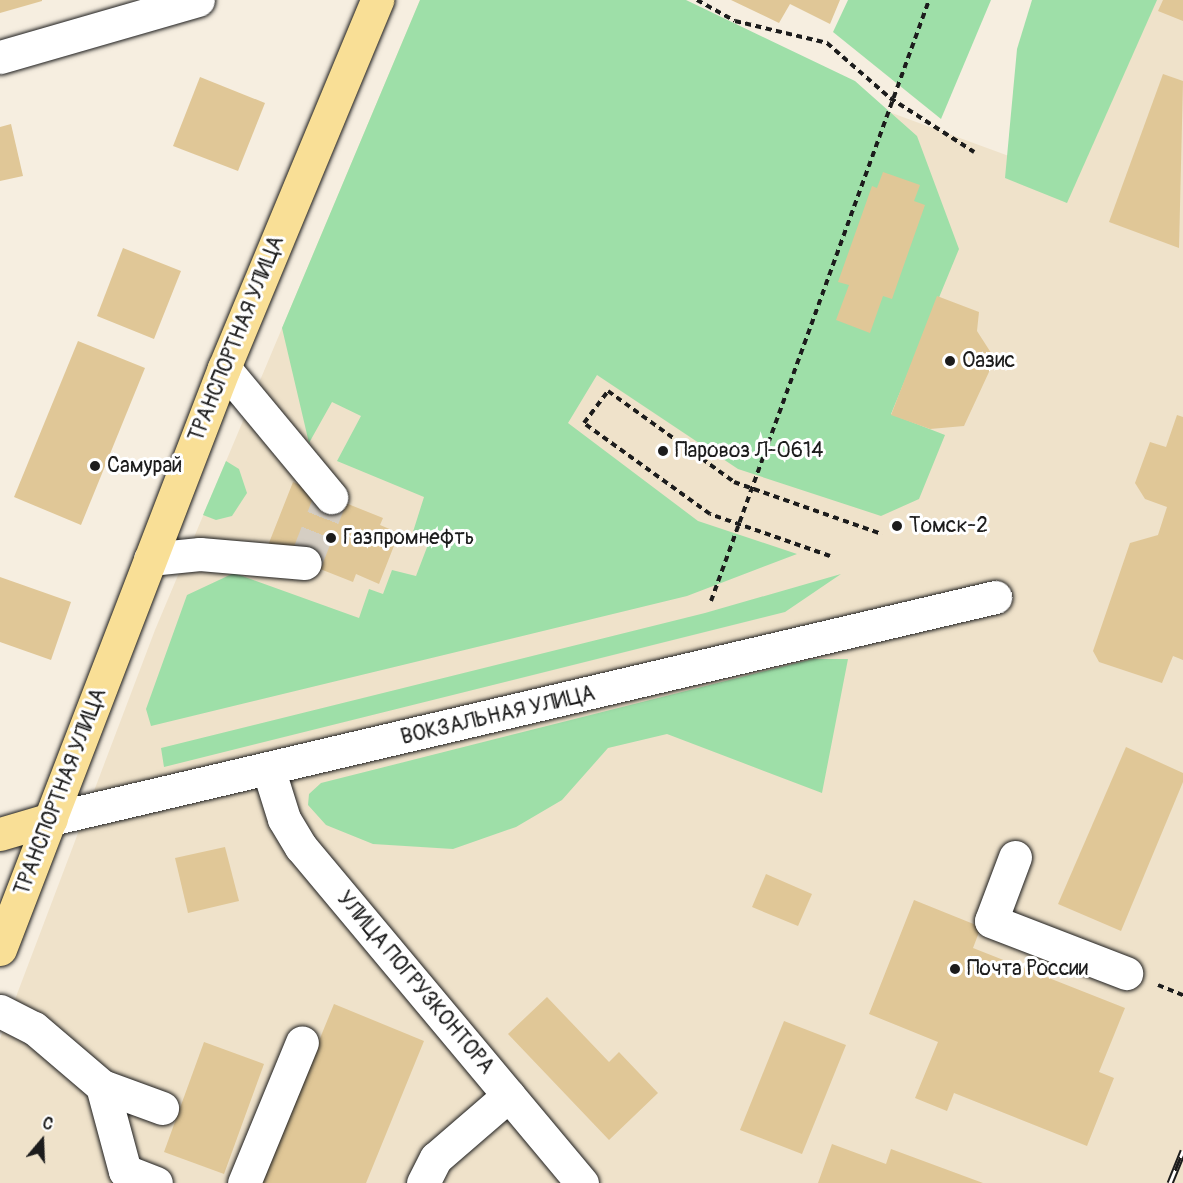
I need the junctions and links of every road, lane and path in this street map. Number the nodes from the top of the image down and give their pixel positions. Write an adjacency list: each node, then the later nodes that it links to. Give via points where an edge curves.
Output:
1 (198, 0): 5 (street)
2 (377, 0): 8 (main road, ТРАНСПОРТНАЯ УЛИЦА)
3 (697, 0): 6 (path, via 735,21 827,43)
4 (929, 0): 6 (path)
5 (0, 57)
6 (890, 98): 7 (path); 9 (path)
7 (974, 152)
8 (224, 368): 10 (street); 14 (main road, ТРАНСПОРТНАЯ УЛИЦА)
9 (751, 488): 11 (path); 11 (path, via 734,482 608,391 584,423 710,514); 12 (path)
10 (331, 497)
11 (739, 524): 13 (path); 17 (path)
12 (882, 534)
13 (830, 556)
14 (150, 559): 15 (street, via 200,554); 19 (main road, ТРАНСПОРТНАЯ УЛИЦА)
15 (305, 563)
16 (995, 597): 18 (street, ВОКЗАЛЬНАЯ УЛИЦА)
17 (711, 601)
18 (268, 771): 19 (street, ВОКЗАЛЬНАЯ УЛИЦА); 27 (street, УЛИЦА ПОГРУЗКОНТОРА, via 284,819 301,847)
19 (51, 819): 20 (main road, ВОКЗАЛЬНАЯ УЛИЦА); 22 (main road, ТРАНСПОРТНАЯ УЛИЦА)
20 (0, 834)
21 (1015, 856): 23 (street, via 991,921)
22 (0, 949)
23 (1126, 973)
24 (0, 1011): 26 (street, via 34,1028)
25 (302, 1042): 30 (street)
26 (102, 1086): 28 (street); 29 (street, via 125,1170)
27 (509, 1095): 31 (street, via 436,1158); 32 (street, УЛИЦА ПОГРУЗКОНТОРА)
28 (162, 1108)
29 (156, 1183)
30 (244, 1183)
31 (423, 1183)
32 (582, 1183)

